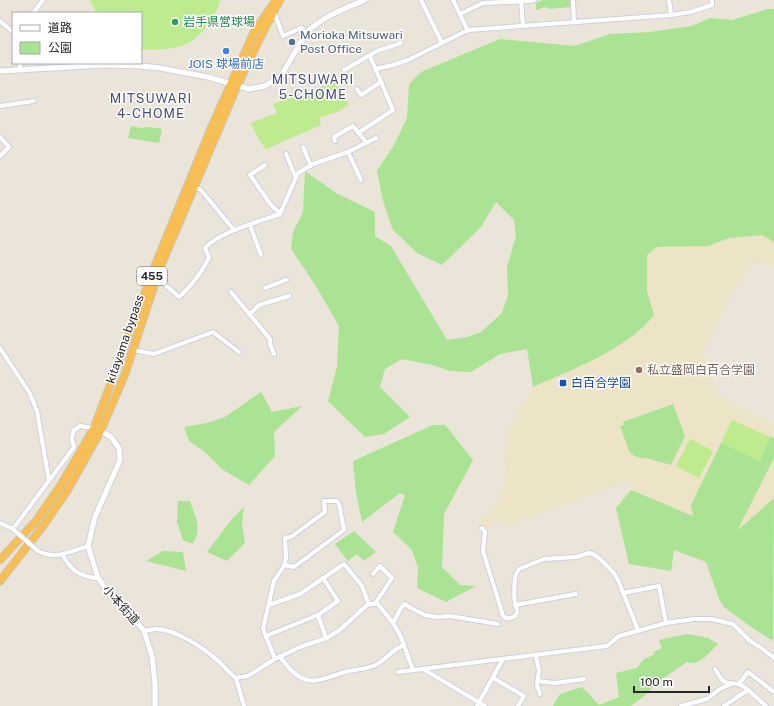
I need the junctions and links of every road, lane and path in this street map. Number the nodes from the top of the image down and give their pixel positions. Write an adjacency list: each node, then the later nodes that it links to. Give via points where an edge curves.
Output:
1 (43, 0): 12 (street)
2 (276, 0): 31 (highway, kitayama bypass / 455, via 254,32)
3 (280, 0): 13 (highway, kitayama bypass / 455)
4 (365, 0): 21 (street, via 334,12)
5 (453, 0): 14 (street)
6 (534, 0): 11 (street)
7 (573, 0): 17 (street)
8 (669, 0): 15 (street)
9 (712, 0): 15 (street, via 712,5)
10 (423, 1): 23 (street)
11 (521, 2): 14 (street, via 483,3); 18 (street)
12 (34, 12)
13 (274, 12): 21 (street, via 283,36 301,28); 31 (highway, kitayama bypass / 455)
14 (460, 14): 20 (street)
15 (671, 15): 17 (street)
16 (0, 21): 19 (street)
17 (574, 22): 18 (street)
18 (523, 26): 20 (street)
19 (12, 31)
20 (468, 31): 23 (street)
21 (306, 33): 31 (street, via 281,76 265,86 249,89)
22 (401, 43): 24 (street)
23 (442, 43): 26 (street, via 393,66)
24 (370, 56): 26 (street); 28 (street)
25 (20, 64): 27 (street)
26 (375, 69): 30 (street)
27 (20, 70): 29 (street); 31 (street, via 104,65 141,66)
28 (344, 70)
29 (0, 71)
30 (381, 82): 32 (street, via 361,95); 35 (street, via 393,110)
31 (234, 84): 48 (highway, kitayama bypass / 455); 63 (highway, kitayama bypass / 455, via 156,263)
32 (357, 89)
33 (34, 101): 34 (street)
34 (0, 106)
35 (358, 133): 38 (street, via 353,126 334,137); 39 (street)
36 (0, 137): 43 (street, via 9,147)
37 (376, 138): 39 (street)
38 (335, 141)
39 (366, 142): 41 (street)
40 (303, 147): 45 (street)
41 (348, 152): 45 (street); 47 (street)
42 (286, 154): 46 (street)
43 (0, 156)
44 (265, 165): 49 (street, via 250,175 270,206)
45 (311, 166): 46 (street, via 298,173)
46 (296, 178): 49 (street)
47 (361, 180)
48 (194, 187): 51 (street, via 200,190); 54 (highway, kitayama bypass / 455)
49 (280, 213): 50 (street)
50 (250, 225): 51 (street); 52 (street)
51 (234, 230): 54 (street, via 208,243 205,248 209,258 194,283 179,297 164,283)
52 (261, 255)
53 (286, 280): 55 (street)
54 (156, 281): 60 (highway, kitayama bypass / 455)
55 (265, 288)
56 (231, 292): 58 (street)
57 (289, 296): 58 (street, via 259,305)
58 (250, 314): 62 (street, via 270,339)
59 (0, 348): 64 (street, via 29,392 37,411)
60 (133, 350): 61 (street, via 154,354 213,332); 63 (highway, kitayama bypass / 455, via 125,374)
61 (239, 352)
62 (274, 354)
63 (98, 429): 64 (street, via 80,426 73,431 74,447); 68 (street, 小本街道, via 111,437 119,448 120,460 94,517); 70 (highway, kitayama bypass / 455, via 36,521); 75 (highway, kitayama bypass / 455, via 67,491)
64 (49, 481): 67 (street)
65 (0, 523): 67 (street)
66 (482, 528): 81 (street, via 485,532 483,551 504,616 508,619 516,615)
67 (12, 529): 69 (street, bridge, via 38,551 46,555)
68 (88, 546): 69 (street); 73 (street, 小本街道)
69 (62, 554): 73 (street, via 75,572)
70 (0, 560)
71 (284, 565): 71 (street, via 284,538 291,537 325,512 324,501 337,501 344,530 294,567); 79 (street, via 274,581)
72 (373, 574): 78 (street, via 380,566 392,578)
73 (98, 578): 87 (street, 小本街道, via 114,600 131,615)
74 (323, 578): 79 (street, via 300,594); 80 (street, via 344,564 362,586); 82 (street, via 338,600)
75 (0, 581)
76 (623, 593): 81 (street, via 614,573 600,558 593,554 585,554 550,558 517,571); 84 (street, via 659,586); 86 (street)
77 (576, 594): 81 (street)
78 (375, 604): 80 (street); 83 (street, via 377,603)
79 (268, 605): 88 (street, via 263,629)
80 (369, 605): 89 (street)
81 (515, 605)
82 (318, 615): 88 (street); 89 (street)
83 (392, 622): 85 (street, via 405,604 425,615 450,616); 90 (street)
84 (666, 623): 86 (street); 93 (street, via 703,619 733,624 750,641)
85 (498, 624)
86 (638, 630): 92 (street, via 619,636 607,646)
87 (144, 632): 100 (street, via 155,628 165,630 193,642); 110 (street, 小本街道, via 152,656)
88 (266, 636): 94 (street)
89 (326, 638): 91 (street)
90 (404, 645): 91 (street, via 392,651 378,664 317,681 297,676); 98 (street)
91 (280, 656): 94 (street)
92 (536, 656): 95 (street); 103 (street, via 539,670)
93 (774, 658)
94 (275, 659): 100 (street, via 248,676)
95 (503, 659): 96 (street); 101 (street)
96 (422, 669): 98 (street); 109 (street)
97 (715, 669): 104 (street, via 722,680)
98 (413, 670): 99 (street)
99 (398, 672)
100 (236, 678): 111 (street)
101 (493, 678): 109 (street); 113 (street, via 524,696)
102 (584, 680): 103 (street, via 556,683)
103 (537, 681): 108 (street)
104 (732, 683): 105 (street); 114 (street, via 707,699)
105 (739, 684): 106 (street); 107 (street, via 748,672)
106 (748, 690): 115 (street); 116 (street)
107 (774, 692)
108 (540, 694)
109 (478, 704): 112 (street)
110 (155, 706)
111 (244, 706)
112 (485, 706)
113 (518, 706)
114 (681, 706)
115 (724, 706)
116 (766, 706)

